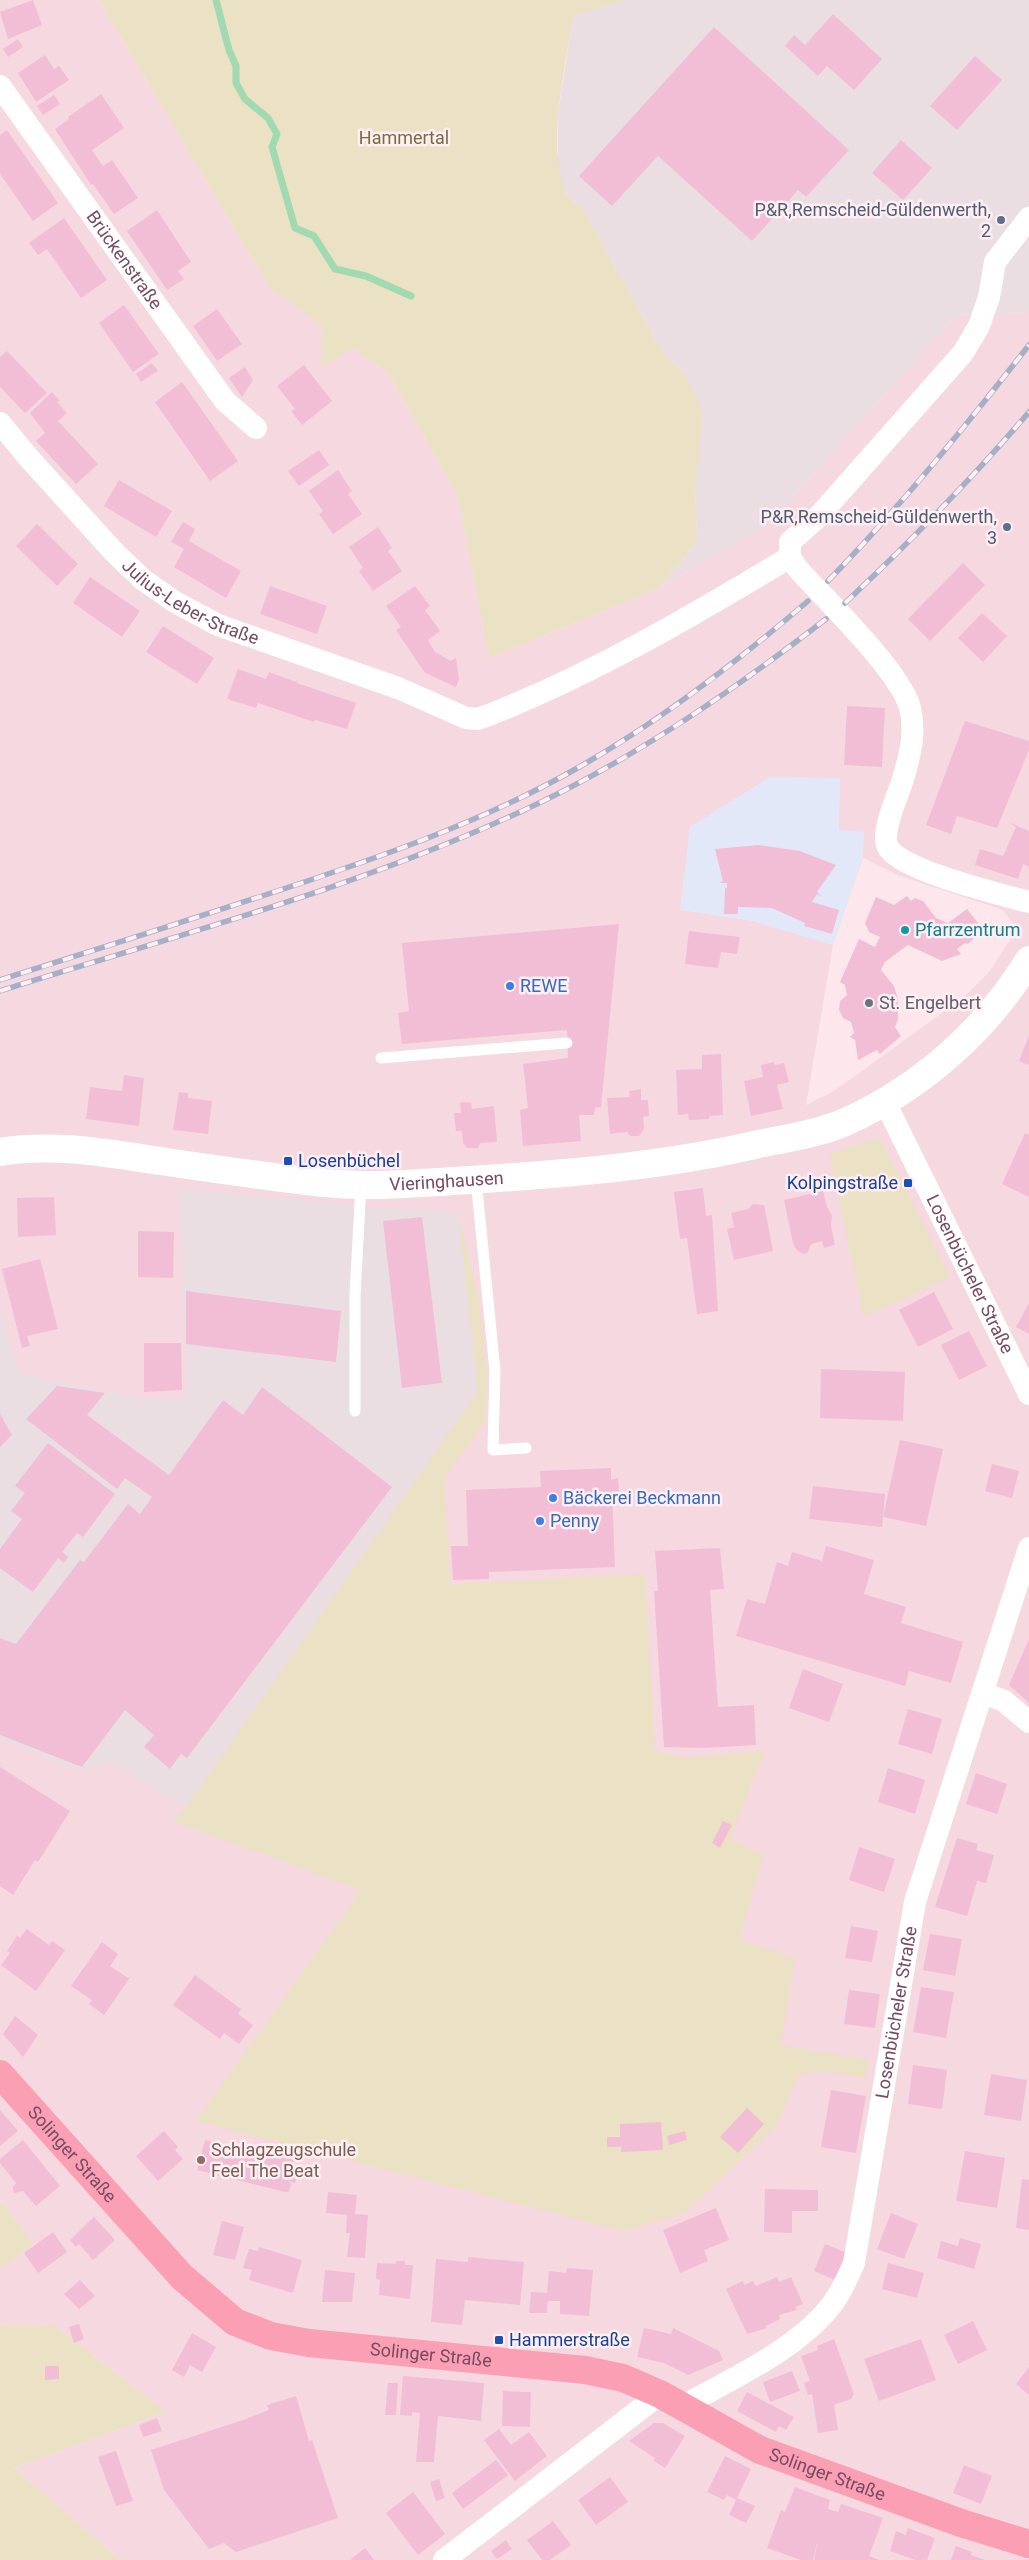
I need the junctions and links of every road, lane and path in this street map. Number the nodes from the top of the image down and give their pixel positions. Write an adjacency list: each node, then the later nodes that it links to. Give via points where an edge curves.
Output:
1 (0, 86): 4 (street, Brückenstraße, via 225,401)
2 (1029, 218): 5 (street, via 995,262 979,326 963,353 818,517 790,542)
3 (0, 423): 5 (street, Julius-Leber-Straße, via 114,552 142,579 175,602 218,625 398,688 466,718 477,719 522,702 677,625)
4 (256, 428)
5 (790, 557): 6 (street, via 882,663 910,707 913,729 911,753 888,833 887,845 893,855 903,862 959,883)
6 (1029, 902)
7 (1029, 960): 10 (main road, Vieringhausen, via 987,1019 967,1040)
8 (567, 1043): 9 (lane)
9 (381, 1058)
10 (885, 1102): 12 (main road, Vieringhausen, via 846,1122 713,1155 641,1166); 14 (street, Losenbücheler Straße)
11 (0, 1152): 13 (main road, Vieringhausen, via 40,1148 77,1150 251,1175)
12 (476, 1179): 13 (main road, Vieringhausen); 16 (lane, via 495,1371 493,1450)
13 (360, 1185): 15 (lane)
14 (1029, 1394)
15 (355, 1411)
16 (526, 1448)
17 (1029, 1548): 18 (street, Losenbücheler Straße)
18 (984, 1693): 19 (street, via 1004,1701); 21 (street, Losenbücheler Straße, via 915,1902 851,2270 832,2304 798,2338 776,2353)
19 (1029, 1722)
20 (0, 2074): 21 (main road, Solinger Straße, via 182,2277 235,2322 253,2331 309,2343 585,2370 623,2378)
21 (671, 2400): 22 (main road, Solinger Straße, via 760,2450 961,2523); 23 (street)
22 (1029, 2544)
23 (444, 2560)

